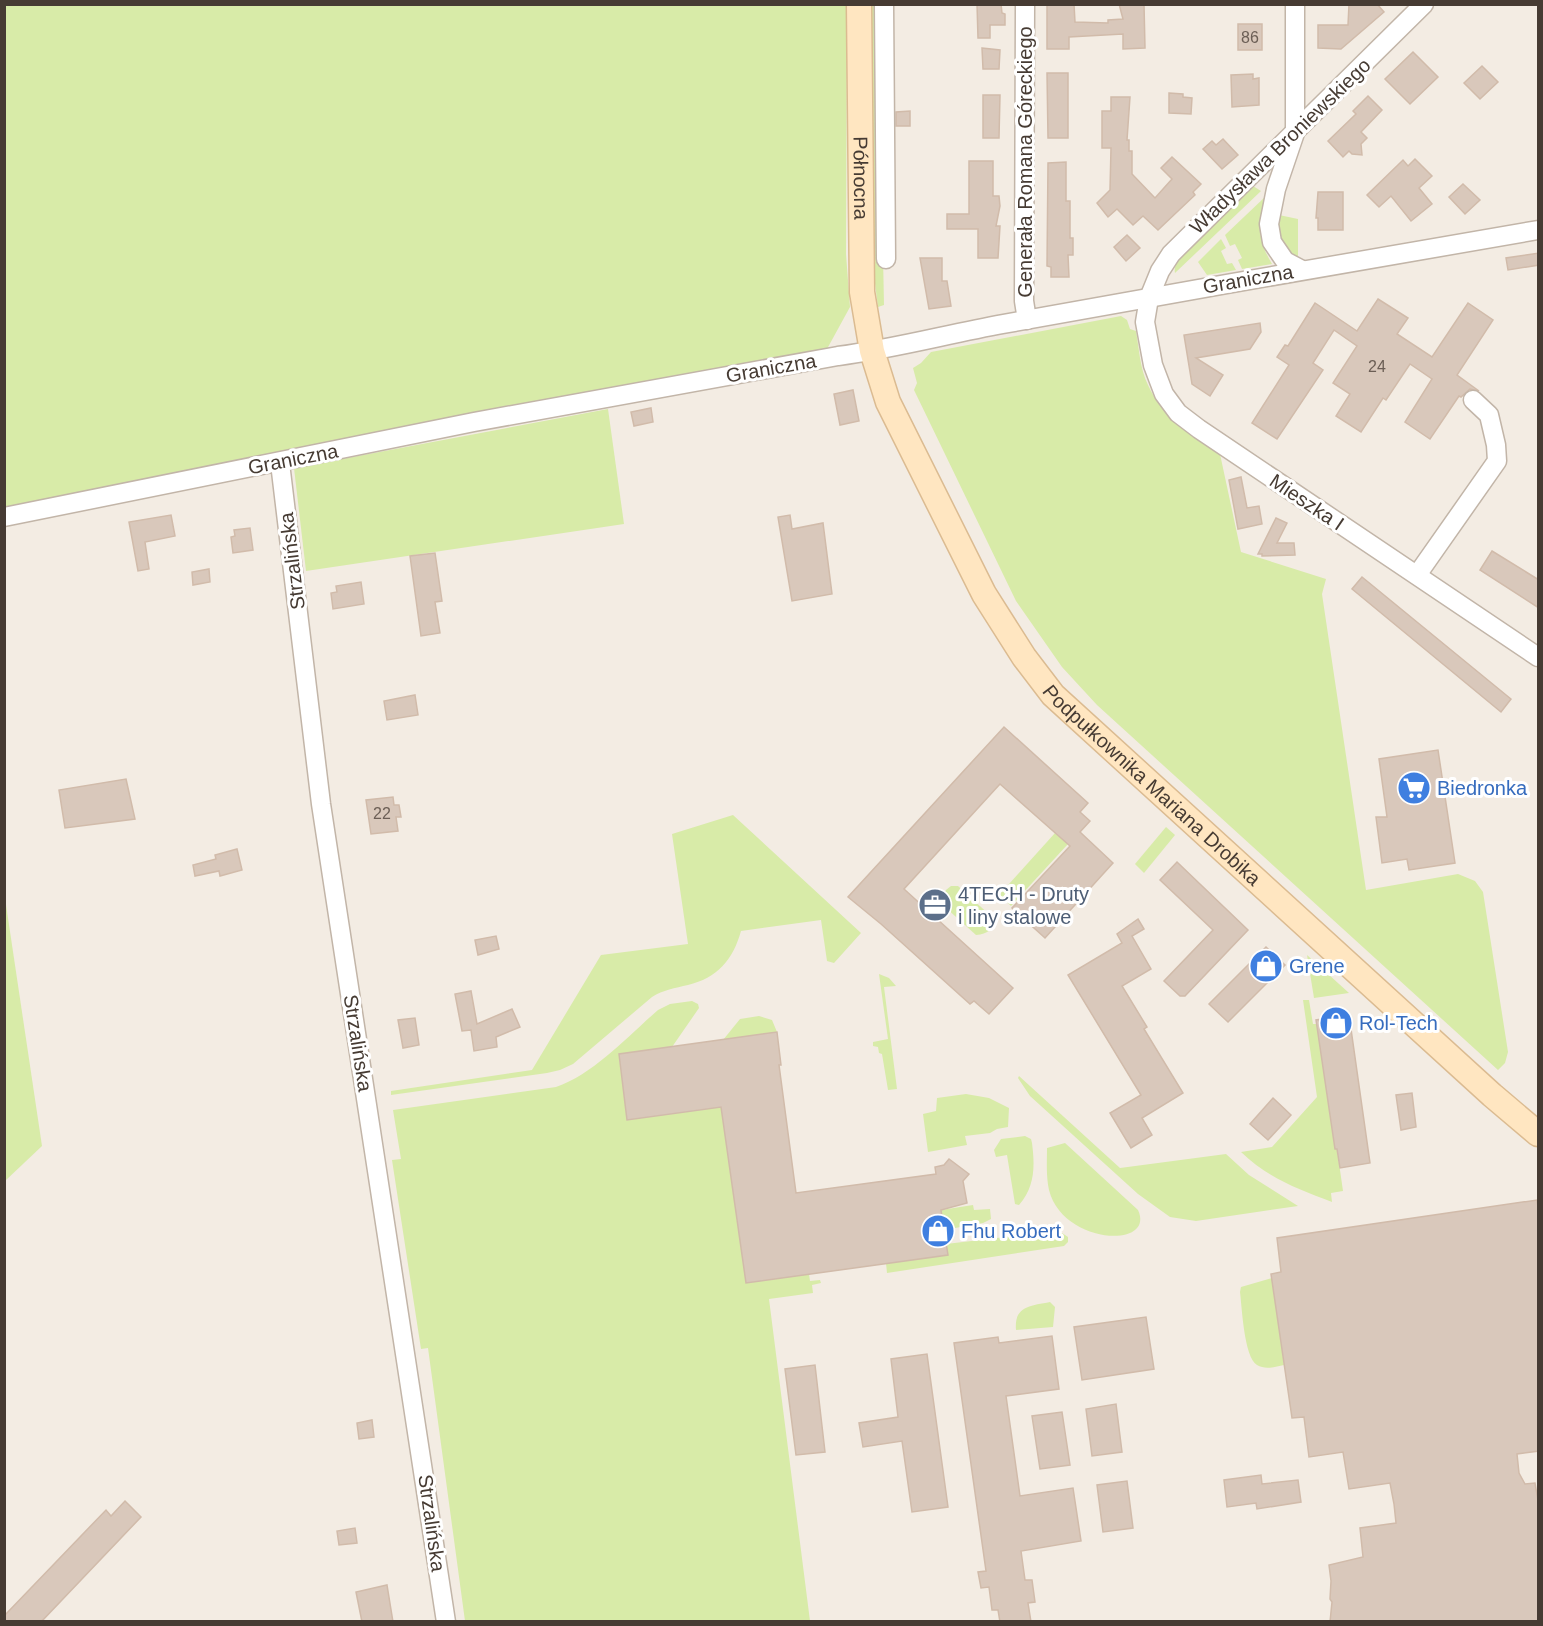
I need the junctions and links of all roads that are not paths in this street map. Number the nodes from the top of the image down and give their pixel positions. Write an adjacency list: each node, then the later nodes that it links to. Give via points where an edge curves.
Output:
1 (860, 4): 12 (main road, Północna, via 862,292)
2 (884, 4): 8 (street, Północna)
3 (1025, 4): 11 (street, Generała Romana Góreckiego)
4 (1295, 4): 6 (street)
5 (1424, 4): 6 (street, Władysława Broniewskiego)
6 (1295, 133): 9 (street, via 1269,224 1274,246 1285,261); 10 (street, Władysława Broniewskiego, via 1170,254)
7 (1539, 230): 9 (street, Graniczna)
8 (886, 259)
9 (1302, 270): 10 (street, Graniczna)
10 (1149, 298): 11 (street, Graniczna); 16 (street, Mieszka I, via 1145,322 1153,366 1164,394 1178,413)
11 (1027, 320): 12 (street, Graniczna)
12 (872, 351): 14 (street, Graniczna, via 474,422); 18 (main road, Podpułkownika Mariana Drobika, via 888,402 984,594 1053,695)
13 (1473, 400): 16 (street, via 1489,415 1497,460)
14 (280, 463): 15 (street, Graniczna); 19 (street, Strzalińska, via 321,804)
15 (4, 517)
16 (1417, 575): 17 (street, Mieszka I)
17 (1539, 657)
18 (1539, 1134)
19 (446, 1622)

